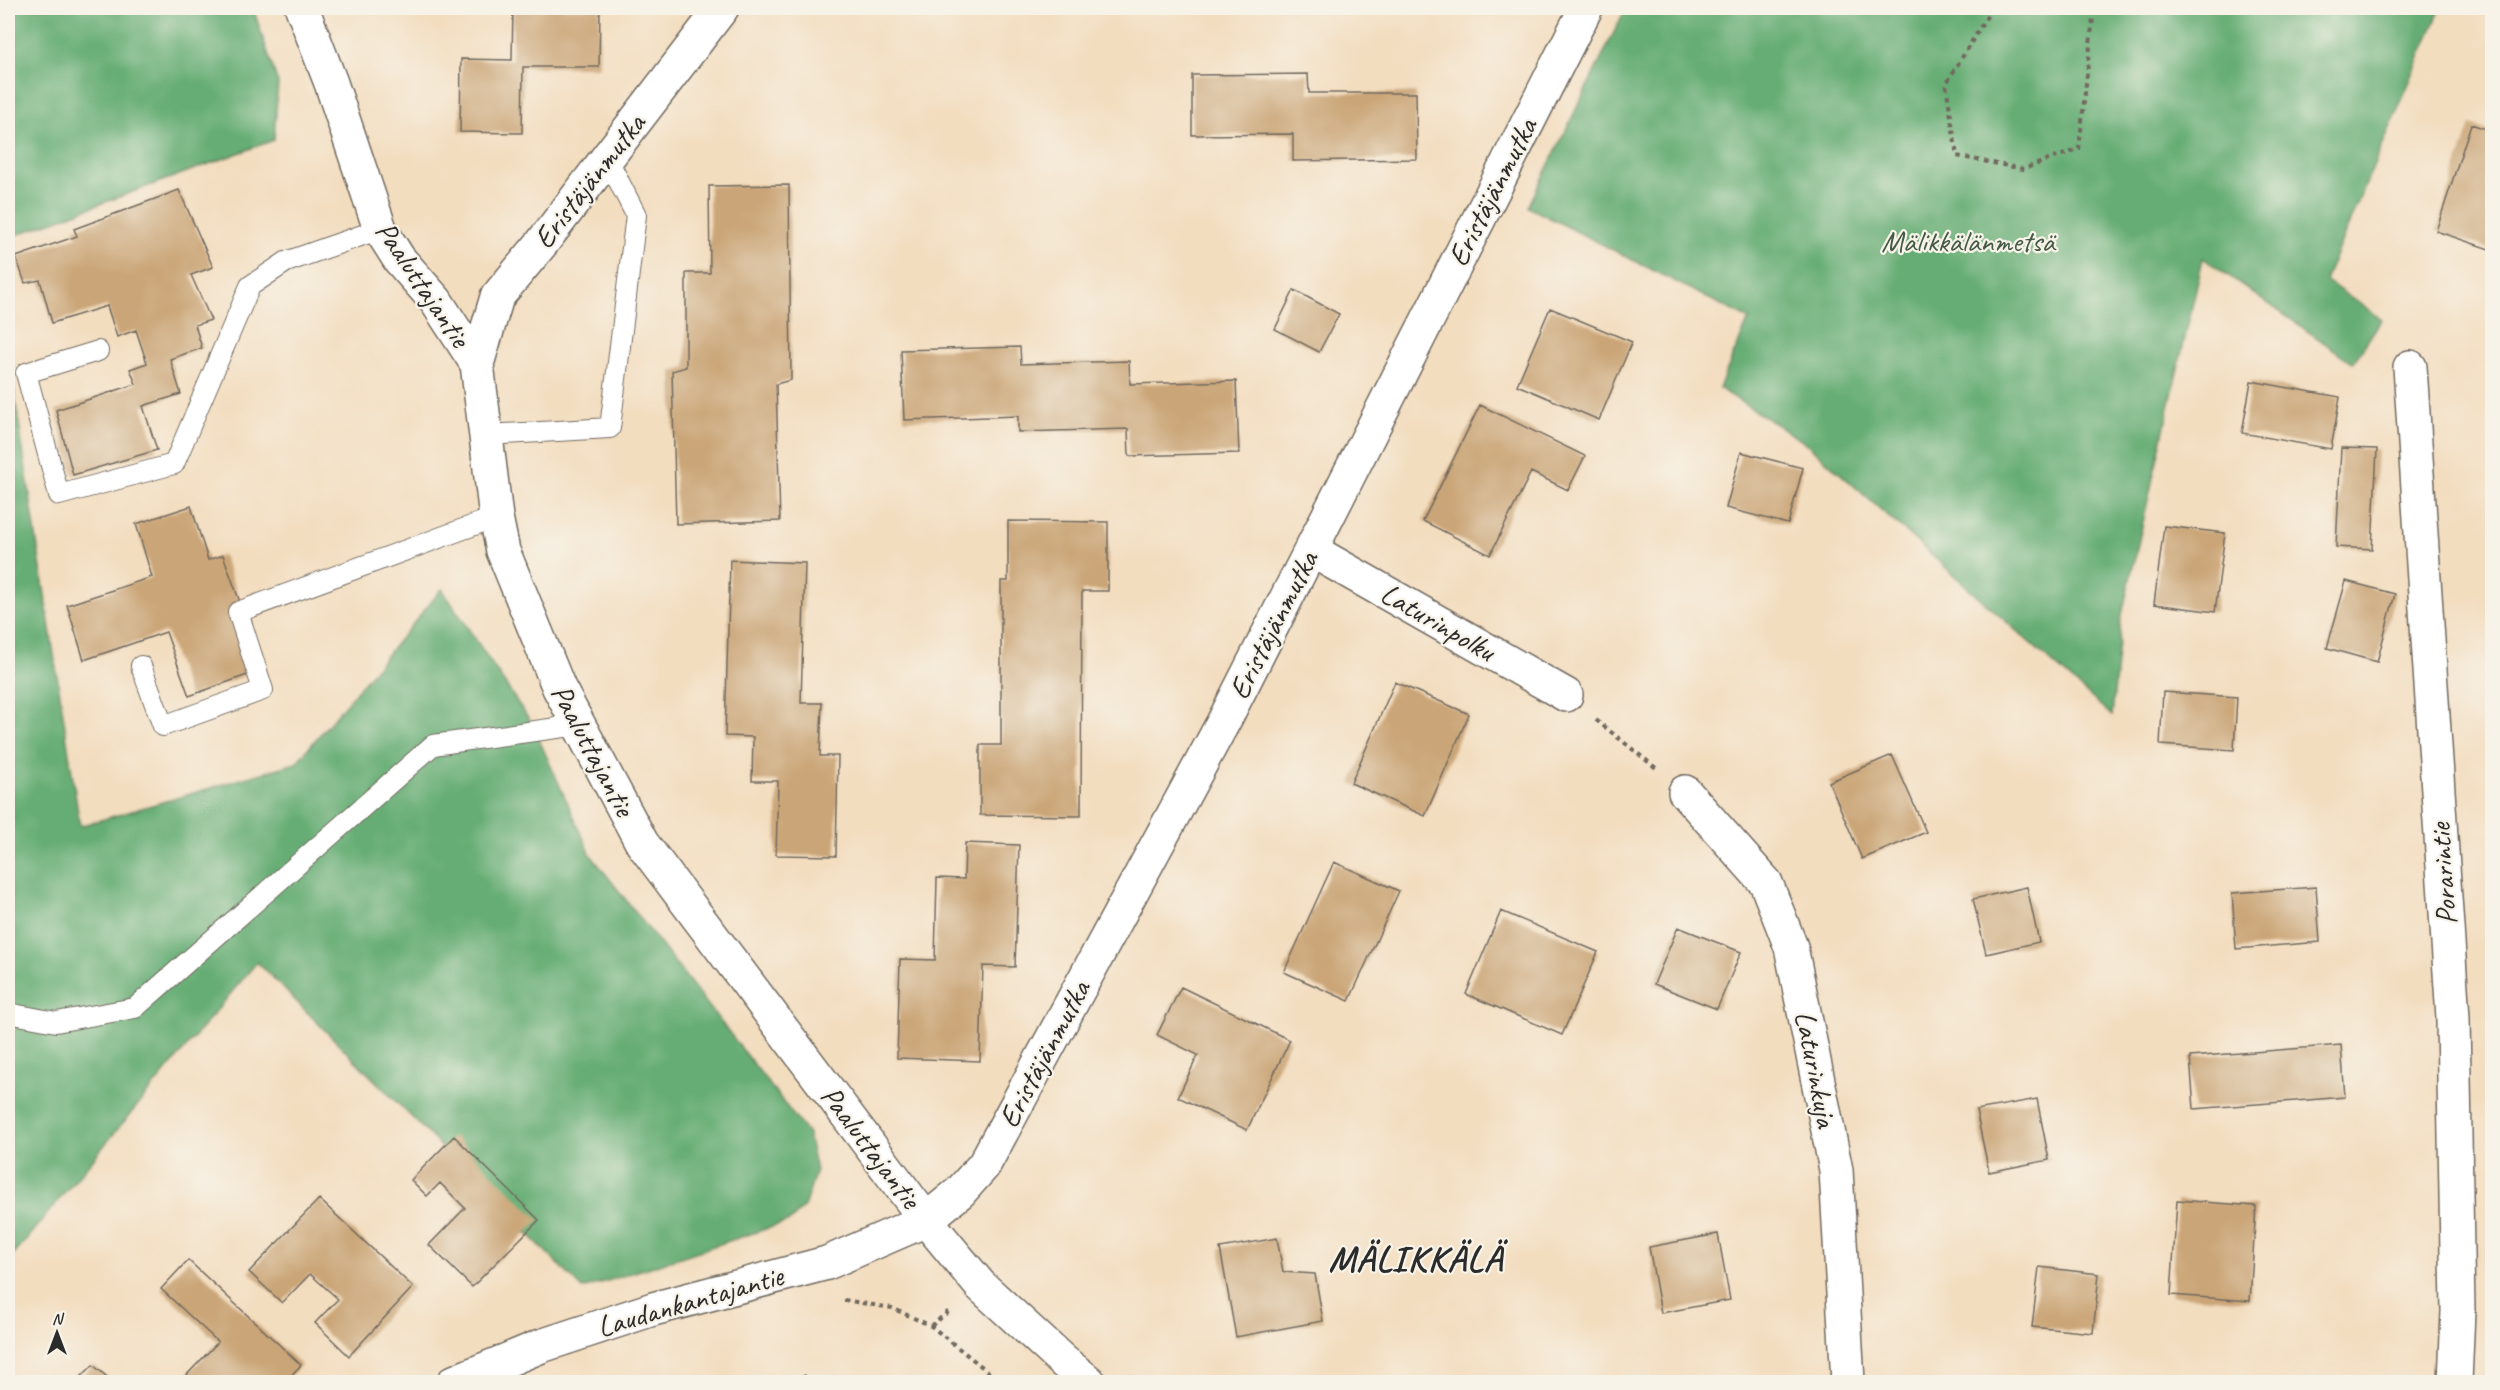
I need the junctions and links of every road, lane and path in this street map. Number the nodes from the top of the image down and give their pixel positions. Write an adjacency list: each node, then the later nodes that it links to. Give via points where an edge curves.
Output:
1 (302, 8): 7 (street, Paaluttajantie)
2 (722, 8): 6 (street, Eristäjänmutka)
3 (1586, 8): 13 (street, Eristäjänmutka)
4 (1992, 8): 5 (path, via 1946,84 1957,156 2023,169 2079,149)
5 (2094, 8)
6 (607, 158): 9 (street, Eristäjänmutka, via 497,297); 11 (lane, via 636,215 610,428)
7 (380, 229): 8 (lane, via 286,262 250,286 174,464 58,495 26,373); 9 (street, Paaluttajantie, via 399,259 436,301)
8 (98, 351)
9 (477, 364): 11 (street, Paaluttajantie)
10 (2410, 367): 25 (street, Porarintie, via 2453,1018 2458,1311)
11 (486, 435): 12 (street, Paaluttajantie)
12 (496, 517): 14 (lane, via 238,612 263,690 163,726); 16 (street, Paaluttajantie, via 503,551 559,688)
13 (1311, 550): 15 (street, Laturinpolku); 19 (street, Eristäjänmutka, via 1225,719 984,1165 960,1192)
14 (141, 666)
15 (1566, 695): 17 (path)
16 (579, 725): 18 (lane, via 433,745 135,1008 56,1022); 19 (street, Paaluttajantie, via 642,843)
17 (1685, 792): 24 (street, Laturinkuja, via 1766,883 1791,947 1836,1170)
18 (8, 1013)
19 (926, 1220): 21 (street, Laudankantajantie, via 827,1263 653,1309 541,1346); 23 (street, Paaluttajantie, via 980,1285)
20 (840, 1299): 22 (path, via 892,1308 931,1326)
21 (454, 1383)
22 (1001, 1383)
23 (1089, 1383)
24 (1848, 1383)
25 (2455, 1383)

